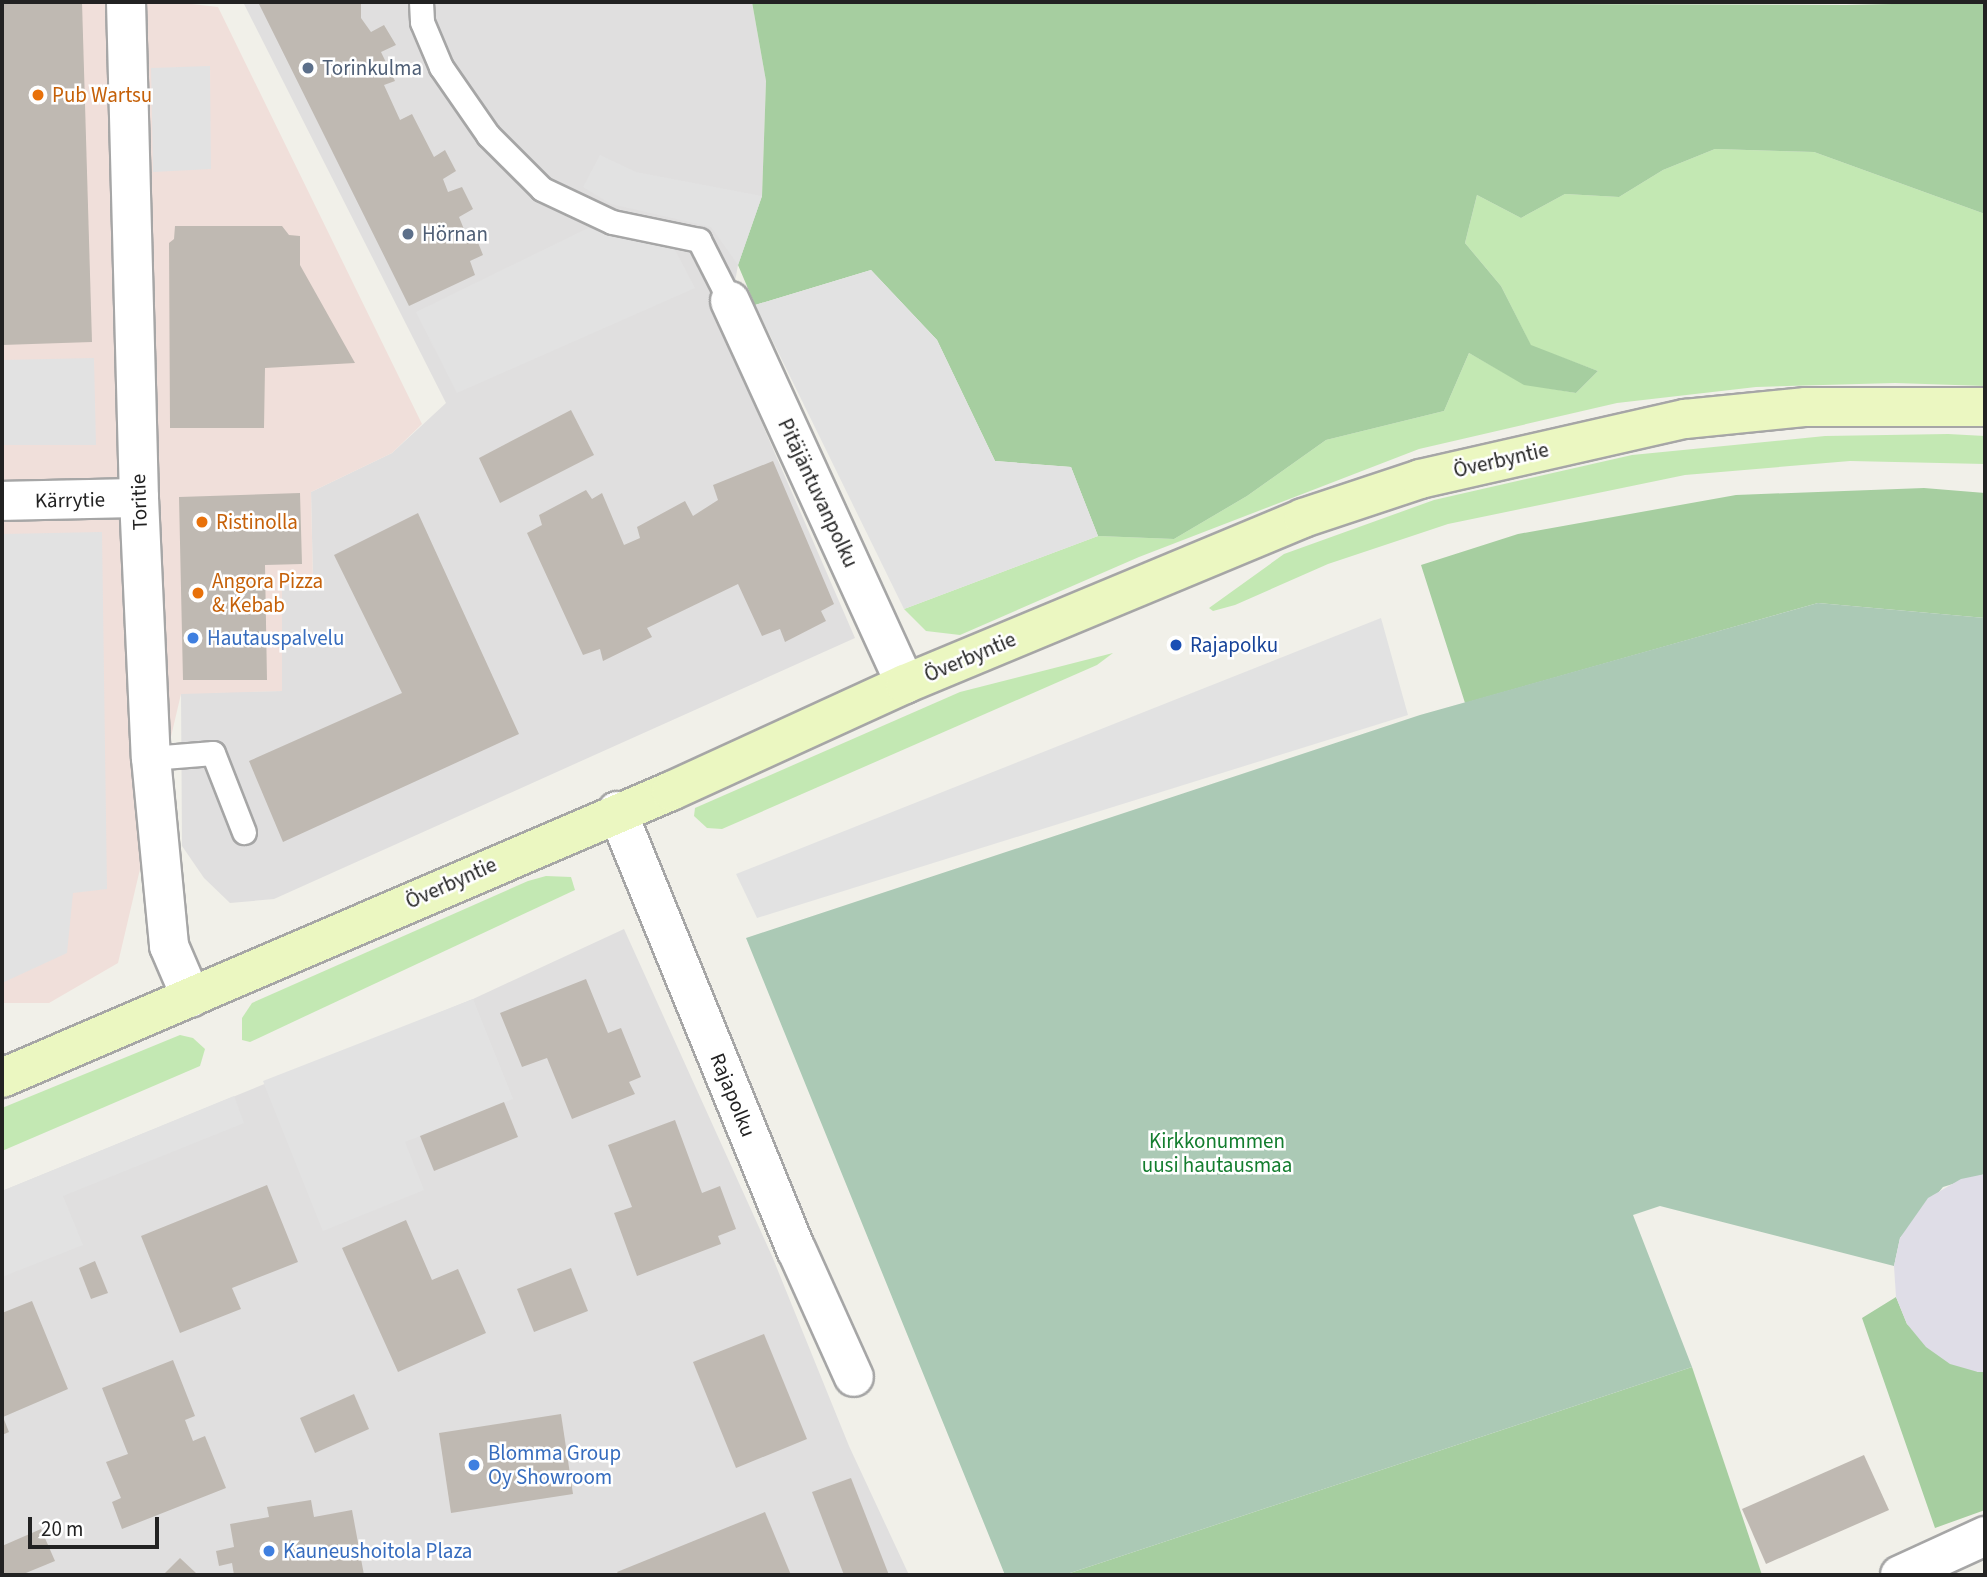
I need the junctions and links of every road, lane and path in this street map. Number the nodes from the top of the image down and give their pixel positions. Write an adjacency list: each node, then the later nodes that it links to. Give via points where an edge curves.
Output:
1 (126, 2): 5 (street, Toritie)
2 (421, 2): 3 (lane, via 422,22 441,67 488,135 542,189 612,222 699,240)
3 (730, 301): 7 (street, Pitäjäntuvanpolku)
4 (1985, 407): 7 (street, Överbyntie, via 1806,407 1685,419 1420,479 1303,518)
5 (139, 498): 6 (street, Kärrytie); 8 (street, Toritie)
6 (2, 501)
7 (905, 684): 9 (street, Överbyntie)
8 (151, 758): 10 (lane, via 213,753); 11 (street, Toritie, via 169,946)
9 (617, 811): 11 (street, Överbyntie); 13 (street, Rajapolku, via 797,1251)
10 (244, 832)
11 (191, 997): 12 (street, Överbyntie)
12 (2, 1078)
13 (854, 1377)
14 (1985, 1536): 15 (street)
15 (1900, 1575)

